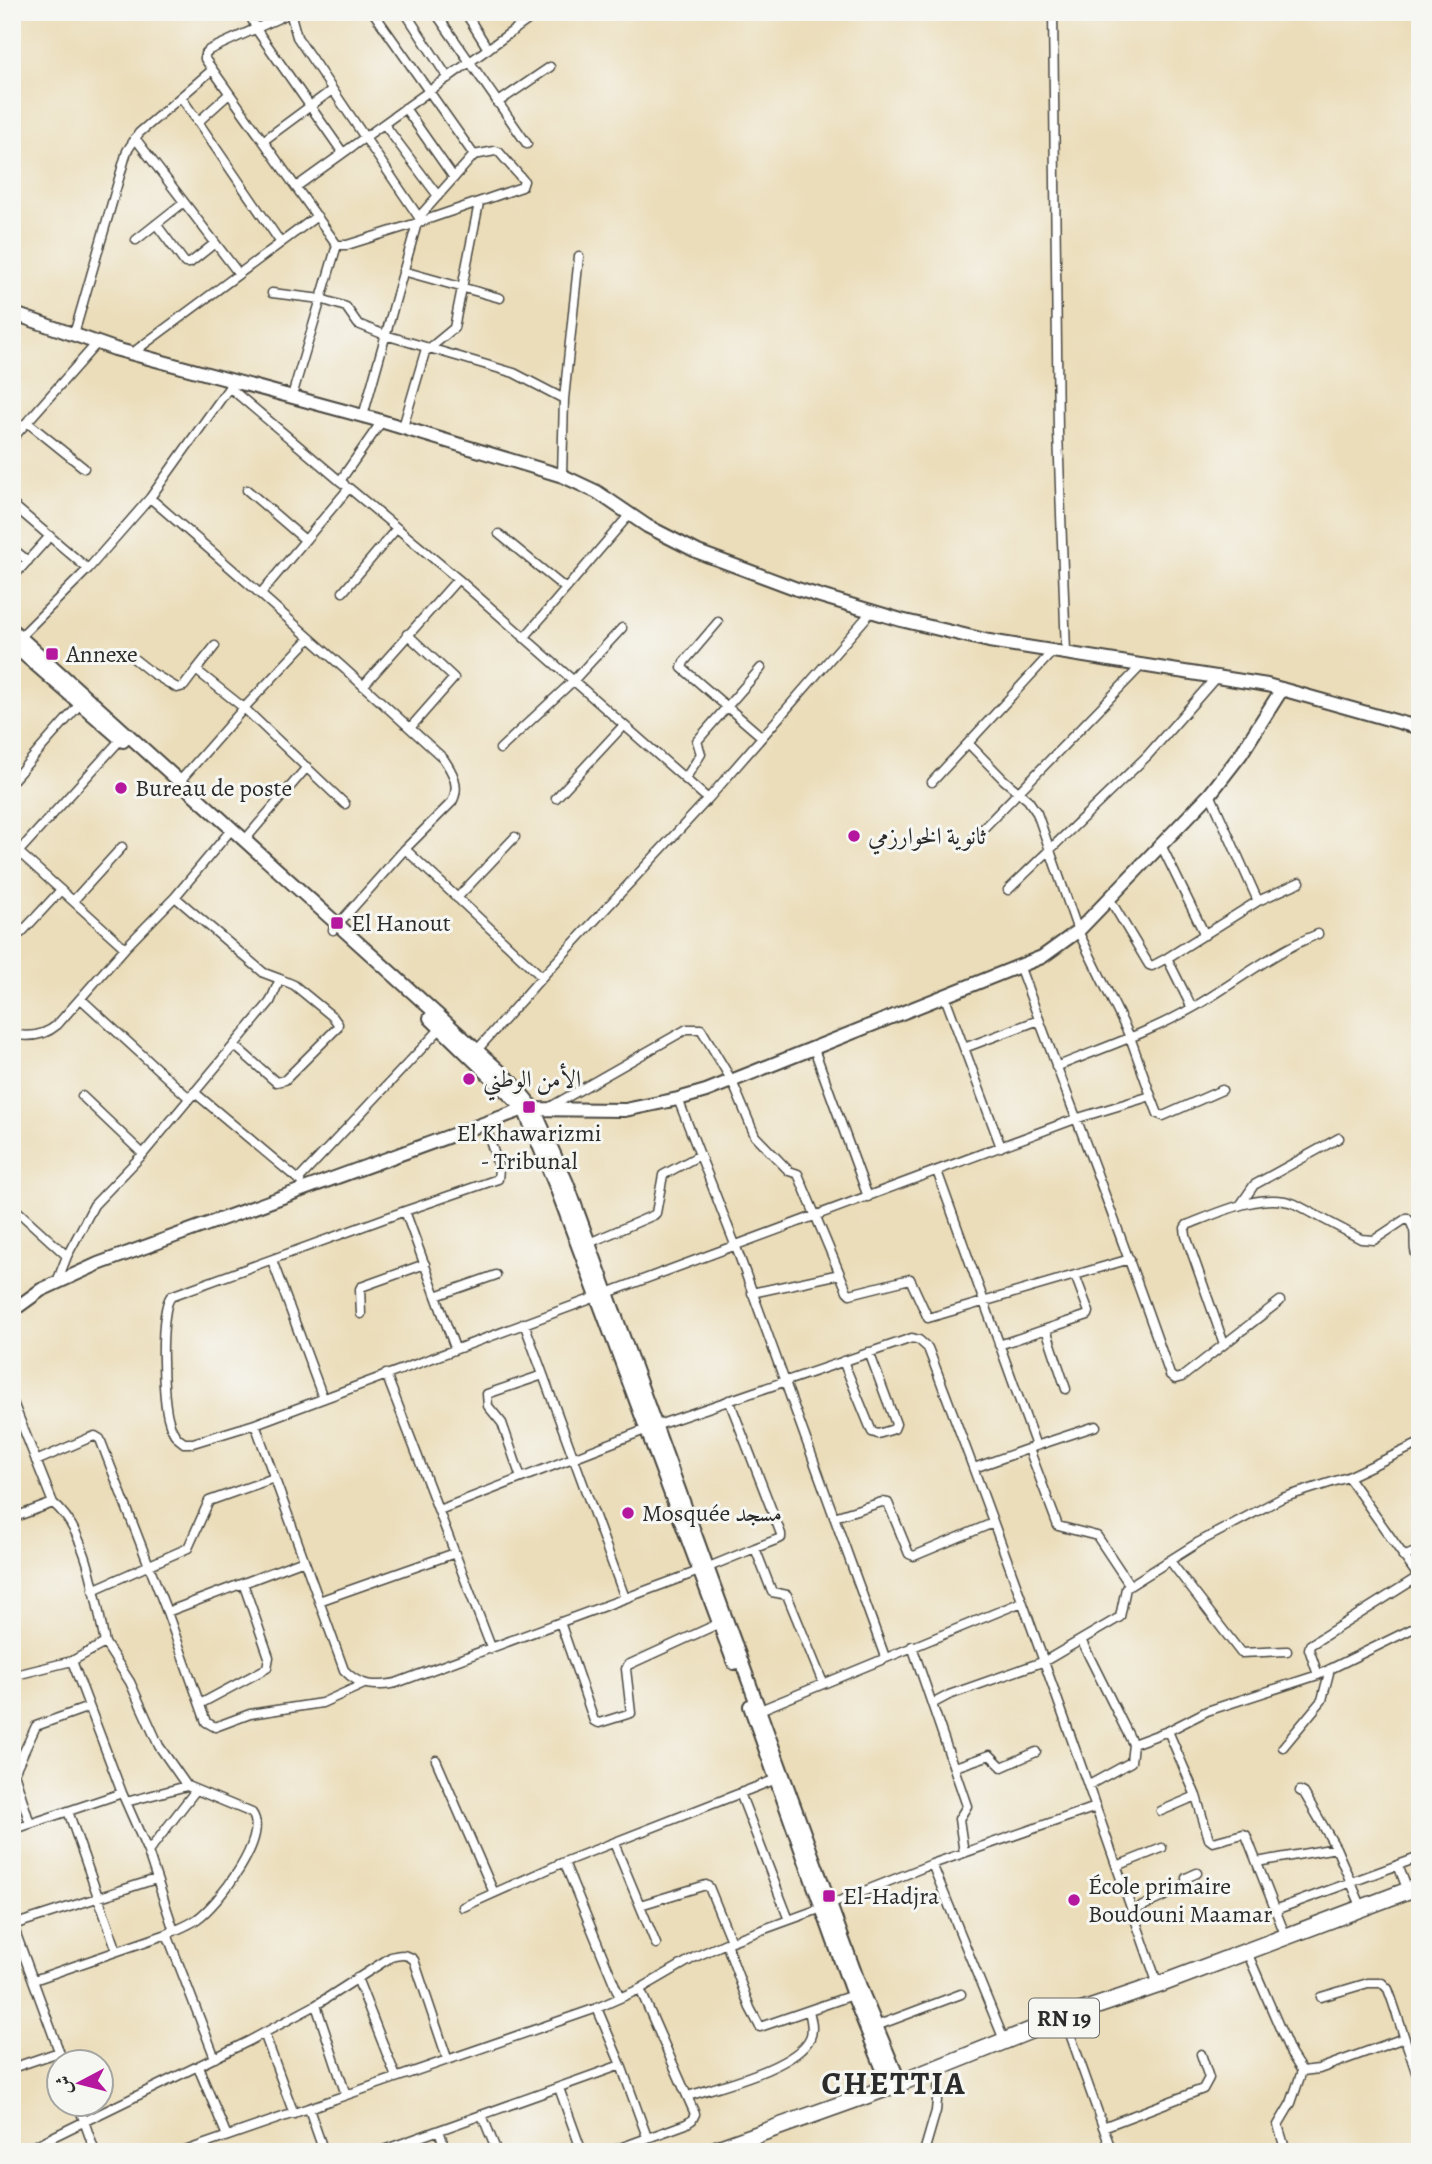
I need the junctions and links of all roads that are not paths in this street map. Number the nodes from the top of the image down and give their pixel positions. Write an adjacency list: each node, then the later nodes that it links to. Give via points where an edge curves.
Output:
1 (249, 12): 9 (street)
2 (293, 12): 9 (street); 15 (street, via 297,37)
3 (373, 12): 16 (street)
4 (405, 12): 14 (street)
5 (435, 12): 11 (street)
6 (539, 12): 10 (street)
7 (1053, 12): 91 (street)
8 (468, 14): 10 (street)
9 (256, 29): 13 (street, via 205,54); 20 (street)
10 (488, 49): 11 (street)
11 (469, 62): 14 (street); 19 (street)
12 (550, 67): 19 (street)
13 (212, 70): 17 (street); 18 (street)
14 (448, 78): 16 (street)
15 (332, 90): 20 (street); 25 (street)
16 (429, 92): 21 (street); 29 (street)
17 (229, 94): 22 (street); 26 (street)
18 (181, 97): 22 (street); 24 (street)
19 (497, 103): 27 (street)
20 (310, 107): 26 (street); 28 (street)
21 (405, 108): 23 (street); 30 (street)
22 (198, 122): 40 (street)
23 (384, 124): 25 (street); 32 (street)
24 (135, 138): 33 (street); 50 (street, via 121,169)
25 (364, 138): 28 (street); 36 (street)
26 (263, 141): 31 (street)
27 (527, 144)
28 (343, 153): 31 (street)
29 (474, 155): 30 (street); 34 (street, via 499,152 524,181 522,187)
30 (454, 178): 32 (street)
31 (296, 187): 35 (street)
32 (438, 196): 36 (street)
33 (184, 202): 37 (street); 39 (street)
34 (479, 202): 36 (street); 45 (street)
35 (317, 216): 40 (street); 41 (street)
36 (419, 221): 41 (street); 43 (street)
37 (156, 224): 38 (street); 39 (street, via 185,263)
38 (136, 240)
39 (215, 243): 44 (street)
40 (281, 243): 44 (street)
41 (337, 245): 48 (street)
42 (579, 256): 57 (street)
43 (403, 271): 45 (street); 51 (street)
44 (239, 274): 54 (street)
45 (462, 287): 47 (street); 53 (street, via 454,328)
46 (272, 293): 48 (street)
47 (500, 298)
48 (321, 299): 51 (street, via 346,307 358,324); 56 (street)
49 (12, 313): 50 (main road)
50 (74, 334): 52 (main road)
51 (386, 335): 53 (street); 58 (street)
52 (97, 343): 54 (main road); 60 (street)
53 (427, 348): 57 (street, via 514,373); 61 (street)
54 (131, 354): 55 (main road)
55 (231, 384): 56 (main road); 65 (street); 68 (street)
56 (292, 396): 58 (main road)
57 (564, 399): 64 (street)
58 (363, 416): 59 (main road)
59 (382, 421): 61 (main road); 65 (street)
60 (27, 422): 62 (street); 63 (street)
61 (403, 427): 64 (main road)
62 (12, 439)
63 (84, 468)
64 (562, 475): 70 (main road)
65 (340, 481): 66 (street)
66 (349, 488): 71 (street); 74 (street)
67 (247, 490): 74 (street)
68 (150, 498): 77 (street); 82 (street)
69 (12, 504): 73 (street)
70 (630, 514): 80 (street); 83 (main road, via 698,552)
71 (397, 528): 79 (street); 81 (street)
72 (499, 534): 80 (street)
73 (50, 536): 76 (street); 77 (street)
74 (305, 540): 82 (street)
75 (12, 548): 76 (street)
76 (28, 561): 78 (street)
77 (88, 569): 88 (street)
78 (12, 578)
79 (458, 579): 86 (street); 87 (street)
80 (566, 589): 87 (street)
81 (343, 592)
82 (261, 593): 89 (street)
83 (873, 611): 91 (main road, via 926,627); 107 (street)
84 (718, 622): 101 (street, via 681,665)
85 (622, 628): 97 (street)
86 (407, 634): 98 (street); 104 (street, via 454,678)
87 (524, 638): 97 (street)
88 (15, 639): 100 (main road); 106 (main road)
89 (309, 639): 98 (street); 102 (street)
90 (215, 646): 95 (street)
91 (1060, 651): 93 (main road); 108 (street)
92 (128, 654): 95 (street, via 177,688)
93 (1143, 664): 96 (main road); 115 (street)
94 (761, 668): 101 (street)
95 (196, 670): 102 (street)
96 (1218, 675): 99 (main road); 128 (street, via 1147,755)
97 (573, 681): 103 (street); 109 (street)
98 (363, 686): 104 (street)
99 (1282, 689): 105 (main road); 116 (main road)
100 (80, 704): 106 (main road); 112 (street)
101 (727, 707): 107 (street); 111 (street, via 697,741 701,754)
102 (244, 708): 110 (street); 113 (street)
103 (623, 726): 111 (street); 117 (street)
104 (410, 728): 127 (street, via 443,758 456,785 452,802)
105 (1420, 728)
106 (123, 736): 113 (main road); 120 (main road); 126 (street)
107 (762, 737): 118 (street)
108 (968, 743): 114 (street); 115 (street)
109 (500, 749)
110 (307, 767): 119 (street); 123 (street)
111 (685, 779): 118 (street)
112 (12, 781)
113 (179, 782): 120 (main road)
114 (932, 782)
115 (1018, 792): 122 (street); 128 (street, via 1034,807)
116 (1210, 794): 124 (main road); 137 (street)
117 (556, 798)
118 (708, 799): 146 (street)
119 (345, 804)
120 (229, 833): 123 (main road); 133 (street); 138 (main road)
121 (515, 838): 134 (street)
122 (973, 839)
123 (244, 841): 138 (main road)
124 (1161, 845): 135 (main road); 142 (street)
125 (122, 847): 136 (street)
126 (15, 849): 129 (street); 131 (street)
127 (405, 849): 134 (street); 138 (street)
128 (1050, 849): 132 (street); 139 (street)
129 (12, 859)
130 (1300, 882): 137 (street)
131 (61, 890): 136 (street); 141 (street, via 21,933)
132 (1008, 890)
133 (175, 897): 143 (street); 147 (street, via 264,973)
134 (457, 898): 146 (street)
135 (1110, 898): 139 (main road); 144 (street, via 1149,965)
136 (73, 901): 143 (street)
137 (1258, 901): 142 (street)
138 (336, 927): 152 (main road); 158 (main road)
139 (1079, 931): 145 (main road); 154 (street)
140 (1318, 934): 150 (street, via 1295,943)
141 (12, 935)
142 (1205, 935): 144 (street)
143 (125, 948): 149 (street)
144 (1167, 958): 150 (street)
145 (1020, 968): 148 (main road); 151 (street)
146 (542, 976): 158 (street)
147 (281, 979): 155 (street, via 270,1002); 155 (street, via 333,1017 337,1028 279,1083)
148 (945, 997): 156 (street); 157 (main road)
149 (80, 999): 153 (street, via 48,1032 23,1037); 162 (street)
150 (1192, 1008): 154 (street)
151 (1039, 1020): 156 (street); 159 (street)
152 (441, 1028): 167 (main road); 175 (street)
153 (12, 1034)
154 (1130, 1037): 159 (street); 164 (street)
155 (234, 1045): 162 (street)
156 (964, 1048): 171 (street)
157 (814, 1049): 160 (main road); 176 (street)
158 (477, 1050): 167 (main road, via 524,1094)
159 (1056, 1067): 168 (street)
160 (732, 1081): 165 (main road); 166 (street, via 701,1029 692,1028); 181 (street, via 755,1136 789,1171 798,1174)
161 (1222, 1090): 164 (street, via 1163,1116)
162 (192, 1095): 172 (street); 175 (street)
163 (82, 1096): 172 (street)
164 (1151, 1096): 168 (street)
165 (678, 1099): 166 (main road, via 625,1110); 173 (street)
166 (548, 1108): 167 (main road)
167 (529, 1109): 169 (main road); 183 (main road, via 566,1183); 196 (main road)
168 (1075, 1119): 171 (street); 186 (street)
169 (485, 1124): 175 (main road); 179 (street, via 498,1179)
170 (1339, 1138): 177 (street, via 1254,1185)
171 (1000, 1147): 174 (street)
172 (144, 1154): 185 (street, via 94,1205)
173 (700, 1155): 183 (street, via 663,1175 654,1215); 184 (street)
174 (937, 1171): 176 (street); 198 (street)
175 (303, 1183): 193 (main road)
176 (868, 1197): 181 (street)
177 (1241, 1204): 182 (street, via 1290,1202 1368,1240); 203 (street, via 1187,1225 1184,1232)
178 (12, 1206): 185 (street)
179 (405, 1211): 187 (street); 189 (street)
180 (1420, 1213): 182 (street)
181 (817, 1216): 184 (street); 190 (street)
182 (1409, 1220): 188 (street)
183 (589, 1243): 196 (main road)
184 (736, 1247): 194 (street); 196 (street)
185 (67, 1256): 193 (street)
186 (1130, 1259): 192 (street); 203 (street, via 1173,1377 1182,1377)
187 (272, 1260): 212 (street); 215 (street, via 171,1296 164,1310 166,1410 179,1440 193,1443)
188 (1420, 1261)
189 (425, 1264): 195 (street); 200 (street, via 361,1287)
190 (840, 1274): 194 (street); 198 (street, via 850,1294 912,1279 927,1318)
191 (496, 1275): 195 (street)
192 (1075, 1275): 198 (street); 202 (street, via 1088,1315)
193 (57, 1282): 199 (main road)
194 (752, 1293): 210 (street)
195 (436, 1296): 205 (street)
196 (603, 1296): 201 (street); 217 (main road)
197 (1280, 1301): 203 (street)
198 (984, 1302): 204 (street)
199 (12, 1311)
200 (361, 1314)
201 (524, 1323): 205 (street); 209 (street)
202 (1046, 1329): 204 (street); 211 (street)
203 (1224, 1344)
204 (999, 1345): 219 (street)
205 (455, 1348): 208 (street)
206 (869, 1352): 207 (street); 207 (street, via 896,1426 878,1434 872,1432); 222 (street, via 912,1338 928,1348)
207 (844, 1361): 210 (street)
208 (386, 1374): 212 (street); 227 (street)
209 (543, 1375): 220 (street); 225 (street, via 487,1394 488,1406 502,1423)
210 (783, 1381): 214 (street); 228 (street)
211 (1066, 1389)
212 (323, 1398): 215 (street)
213 (12, 1400): 221 (street)
214 (729, 1400): 217 (street); 231 (street, via 781,1534)
215 (255, 1424): 224 (street)
216 (1096, 1426): 219 (street)
217 (650, 1428): 220 (street); 238 (main road)
218 (1420, 1444): 223 (street)
219 (1032, 1447): 222 (street); 241 (street, via 1058,1526 1097,1536)
220 (572, 1458): 225 (street); 243 (street)
221 (36, 1461): 226 (street); 237 (street, via 89,1438 100,1438)
222 (974, 1468): 230 (street)
223 (1348, 1477): 234 (street); 236 (street, via 1282,1498)
224 (274, 1478): 235 (street); 237 (street, via 209,1501 191,1546)
225 (521, 1478): 227 (street)
226 (53, 1503): 229 (street); 242 (street, via 78,1537)
227 (439, 1510): 233 (street)
228 (834, 1517): 230 (street, via 888,1503 909,1554 914,1556); 255 (street)
229 (12, 1518)
230 (993, 1523): 245 (street)
231 (755, 1548): 238 (street); 261 (street, via 772,1592 788,1595)
232 (1420, 1550): 234 (street)
233 (455, 1553): 244 (street); 253 (street)
234 (1403, 1557): 239 (street)
235 (304, 1560): 240 (street); 244 (street)
236 (1170, 1561): 241 (street); 254 (street, via 1241,1653)
237 (150, 1566): 242 (street); 246 (street)
238 (703, 1570): 243 (street); 248 (main road)
239 (1419, 1578): 259 (street, via 1310,1645)
240 (243, 1583): 246 (street); 263 (street, via 269,1657 267,1668)
241 (1129, 1584): 250 (street, via 1120,1617)
242 (93, 1590): 251 (street)
243 (625, 1598): 247 (street)
244 (319, 1601): 262 (street, via 344,1670)
245 (1021, 1602): 252 (street); 257 (street)
246 (167, 1612): 263 (street)
247 (560, 1622): 248 (street, via 594,1721 600,1723 631,1713 628,1665); 253 (street)
248 (723, 1622): 266 (main road); 273 (main road)
249 (1420, 1625): 258 (street)
250 (1081, 1640): 257 (street); 268 (street)
251 (105, 1643): 256 (street); 275 (street, via 130,1682 159,1746)
252 (912, 1646): 255 (street); 264 (street)
253 (491, 1647): 262 (street, via 396,1683)
254 (1287, 1651)
255 (885, 1657): 261 (street)
256 (72, 1661): 260 (street); 265 (street)
257 (1045, 1661): 264 (street); 274 (street)
258 (1330, 1669): 259 (street); 269 (street, via 1321,1700)
259 (1318, 1675): 267 (street, via 1207,1711)
260 (12, 1676)
261 (823, 1683): 266 (street)
262 (364, 1684): 263 (street, via 322,1703 250,1714 215,1727 206,1722)
263 (200, 1704)
264 (932, 1704): 272 (street)
265 (89, 1707): 278 (street); 285 (street, via 36,1726 14,1776)
266 (760, 1710): 273 (main road)
267 (1168, 1731): 268 (street); 280 (street)
268 (1133, 1744): 274 (street, via 1131,1762)
269 (1283, 1747)
270 (1036, 1752): 272 (street, via 1002,1767 990,1755)
271 (436, 1760): 302 (street)
272 (955, 1767): 291 (street, via 968,1809 959,1819)
273 (780, 1778): 279 (street); 305 (main road)
274 (1089, 1785): 282 (street)
275 (187, 1786): 276 (street); 281 (street)
276 (196, 1790): 290 (street); 312 (street, via 252,1813 256,1829 246,1858 226,1890 197,1919)
277 (1300, 1791): 289 (street)
278 (122, 1793): 281 (street); 283 (street)
279 (740, 1793): 287 (street); 310 (street)
280 (1195, 1796): 284 (street); 294 (street, via 1210,1841 1244,1834)
281 (126, 1802): 290 (street)
282 (1096, 1807): 291 (street); 297 (street)
283 (68, 1811): 285 (street); 303 (street)
284 (1161, 1811)
285 (30, 1824): 286 (street)
286 (12, 1830)
287 (614, 1843): 293 (street); 304 (street)
288 (1162, 1848): 297 (street)
289 (1336, 1848): 294 (street); 300 (street)
290 (148, 1852): 299 (street)
291 (964, 1853): 295 (street)
292 (1420, 1857): 296 (street)
293 (564, 1861): 302 (street); 325 (street)
294 (1256, 1861): 308 (street)
295 (932, 1864): 305 (street); 333 (street)
296 (1398, 1865): 300 (street); 301 (street)
297 (1117, 1866): 309 (street)
298 (1197, 1873): 309 (street, via 1186,1878 1187,1885 1182,1888)
299 (156, 1878): 303 (street); 312 (street)
300 (1350, 1883): 307 (street); 308 (street)
301 (1414, 1889): 307 (highway, RN 19)
302 (494, 1894): 306 (street)
303 (99, 1899): 311 (street); 316 (street)
304 (640, 1905): 314 (street, via 706,1885); 315 (street)
305 (827, 1906): 310 (street); 323 (main road); 330 (main road)
306 (463, 1908)
307 (1362, 1908): 313 (highway, RN 19)
308 (1275, 1910): 313 (street)
309 (1132, 1911): 320 (street)
310 (789, 1920): 314 (street)
311 (13, 1924): 319 (street)
312 (171, 1932): 316 (street); 337 (street)
313 (1286, 1937): 317 (highway, RN 19)
314 (728, 1942): 321 (street); 328 (street, via 759,2026)
315 (656, 1944)
316 (117, 1951): 319 (street)
317 (1247, 1952): 320 (highway, RN 19); 343 (street)
318 (357, 1978): 326 (street); 338 (street, via 391,1957 414,1959); 344 (street)
319 (34, 1980): 334 (street)
320 (1158, 1985): 329 (highway, RN 19)
321 (640, 1989): 325 (street); 349 (street)
322 (961, 1994): 330 (street)
323 (853, 1995): 328 (street); 346 (main road)
324 (1321, 1997): 332 (street, via 1382,1983)
325 (620, 1998): 327 (street)
326 (316, 2005): 331 (street); 348 (street)
327 (597, 2008): 338 (street); 339 (street)
328 (809, 2011): 349 (street, via 810,2038 793,2057)
329 (1065, 2017): 333 (highway, RN 19); 355 (street)
330 (876, 2026): 346 (main road)
331 (264, 2032): 337 (street); 351 (street)
332 (1404, 2038): 343 (street); 345 (street)
333 (1004, 2040): 341 (highway, RN 19)
334 (58, 2048)
335 (1201, 2054): 355 (street, via 1209,2078 1203,2089)
336 (46, 2056): 342 (street)
337 (215, 2058): 340 (street)
338 (447, 2058): 344 (street)
339 (621, 2065): 347 (street); 358 (street)
340 (198, 2067): 354 (street); 357 (street)
341 (940, 2067): 346 (highway, RN 19); 369 (street, via 936,2111)
342 (12, 2068)
343 (1302, 2071): 371 (street, via 1278,2125)
344 (396, 2077): 348 (street)
345 (1420, 2084)
346 (895, 2085): 368 (highway, RN 19)
347 (559, 2088): 352 (street); 366 (street)
348 (346, 2095): 350 (street)
349 (688, 2096): 358 (street, via 695,2114 692,2120)
350 (309, 2109): 351 (street); 363 (street)
351 (294, 2114): 357 (street)
352 (482, 2115): 356 (street); 365 (street)
353 (83, 2118): 354 (street)
354 (84, 2122): 360 (street); 361 (street)
355 (1103, 2127): 370 (street)
356 (439, 2130): 359 (street); 364 (street)
357 (227, 2136): 362 (street)
358 (647, 2137): 367 (street)
359 (384, 2151)
360 (22, 2152)
361 (95, 2152)
362 (182, 2152)
363 (324, 2152)
364 (446, 2152)
365 (497, 2152)
366 (582, 2152)
367 (609, 2152)
368 (708, 2152)
369 (924, 2152)
370 (1112, 2152)
371 (1286, 2152)

